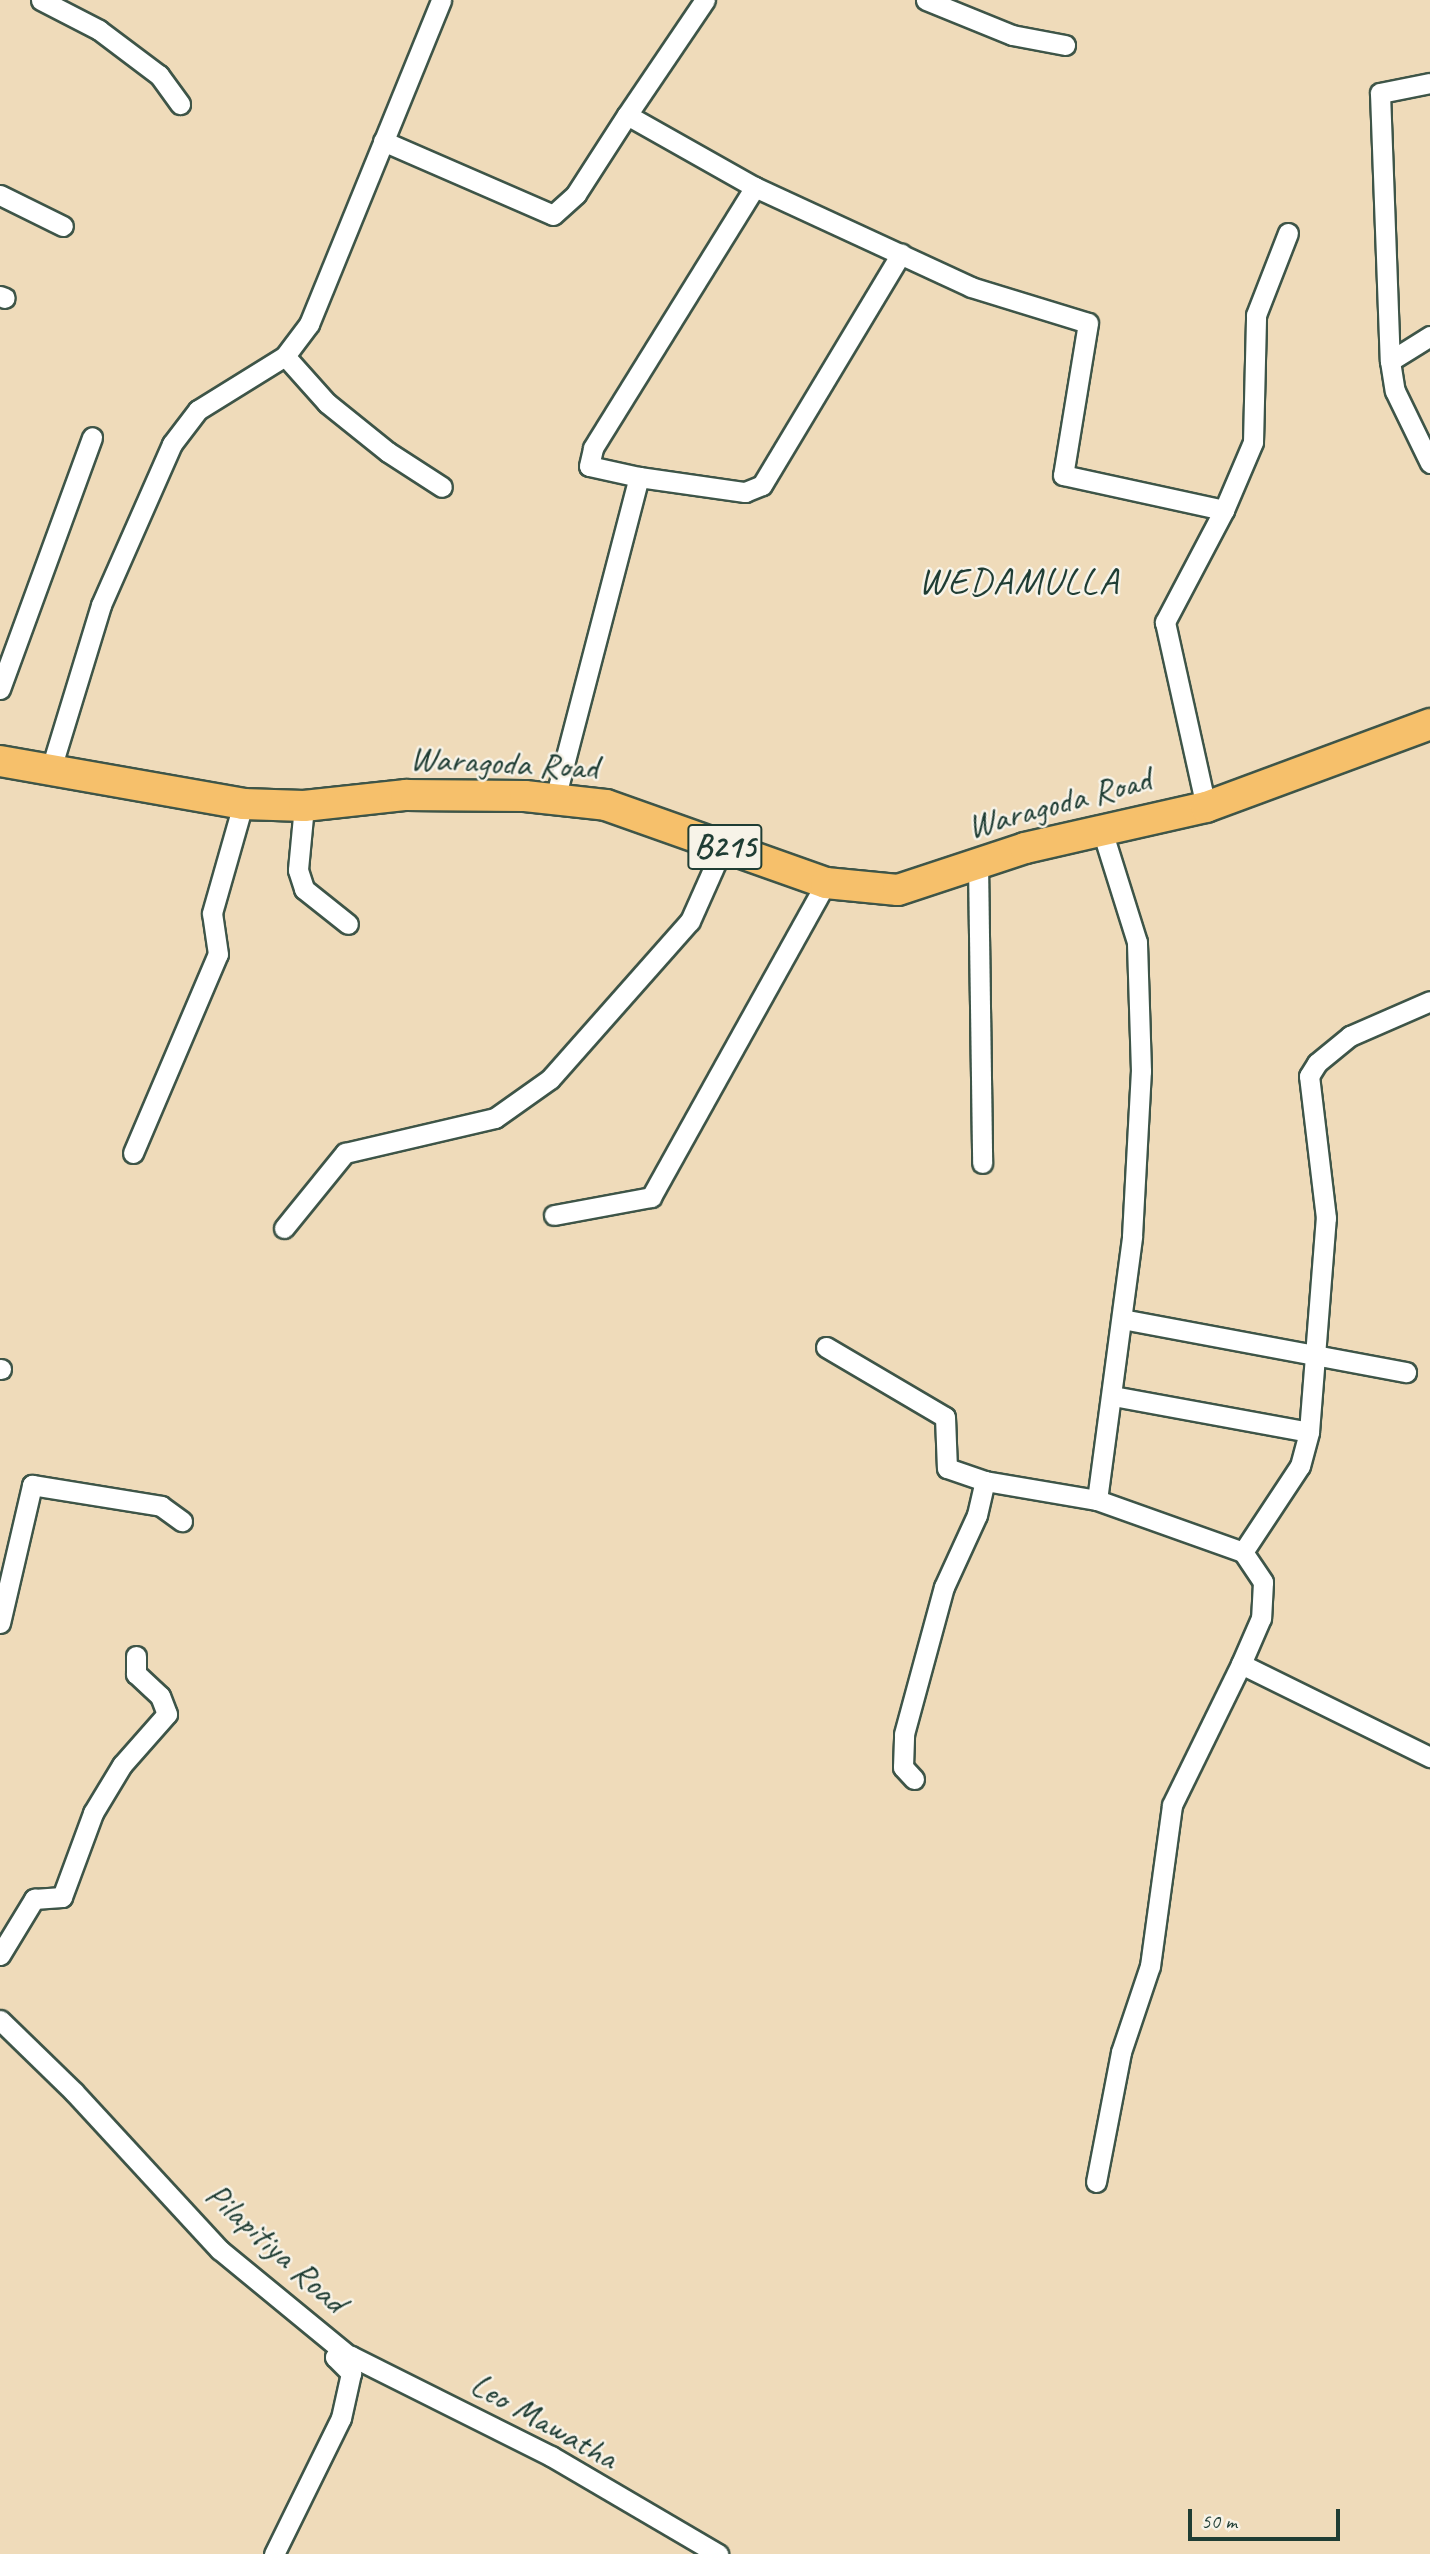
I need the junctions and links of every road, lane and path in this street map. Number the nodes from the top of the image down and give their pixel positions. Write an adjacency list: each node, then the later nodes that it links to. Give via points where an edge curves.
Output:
1 (41, 0): 7 (street, via 99,30 159,75)
2 (441, 0): 9 (street)
3 (705, 0): 8 (street)
4 (926, 0): 5 (street, via 1012,35)
5 (1065, 46)
6 (1430, 83): 17 (street, via 1380,93)
7 (180, 104)
8 (627, 115): 9 (street, via 576,194 553,215); 10 (street)
9 (383, 141): 16 (street, via 309,324)
10 (755, 187): 14 (street); 20 (street, via 593,448 589,466)
11 (0, 195): 12 (street)
12 (63, 226)
13 (1289, 233): 22 (street, via 1256,315 1253,442)
14 (901, 254): 20 (street, via 762,485 745,492); 22 (street, via 971,287 1088,323 1063,475)
15 (1430, 336): 17 (street)
16 (285, 356): 21 (street, via 327,404 387,453); 26 (street, via 198,410 172,444 101,605)
17 (1390, 361): 19 (street, via 1395,391)
18 (92, 437): 23 (street)
19 (1430, 463)
20 (639, 477): 27 (street)
21 (442, 487)
22 (1224, 510): 30 (street, via 1165,622)
23 (0, 689)
24 (1429, 729): 30 (main road, Waragoda Road / B215)
25 (0, 761): 26 (main road, Waragoda Road / B215)
26 (50, 772): 28 (main road, Waragoda Road / B215)
27 (555, 799): 29 (main road, Waragoda Road / B215, via 405,794); 32 (main road, Waragoda Road / B215, via 606,805)
28 (243, 804): 29 (main road, Waragoda Road / B215); 37 (street, via 212,913 218,954)
29 (304, 806): 35 (street, via 298,870 304,889)
30 (1206, 807): 31 (main road, Waragoda Road / B215)
31 (1101, 827): 33 (main road, Waragoda Road / B215); 41 (street, via 1137,942 1141,1071)
32 (723, 846): 34 (main road, Waragoda Road / B215); 40 (street, via 690,921 550,1079 495,1118 345,1153)
33 (978, 863): 34 (main road, Waragoda Road / B215, via 898,890); 38 (street)
34 (826, 883): 39 (street, via 651,1197)
35 (348, 924)
36 (1430, 1001): 43 (street, via 1350,1036 1317,1063 1309,1076 1326,1218)
37 (133, 1153)
38 (982, 1163)
39 (554, 1214)
40 (284, 1228)
41 (1122, 1319): 43 (street); 45 (street)
42 (826, 1347): 47 (street, via 945,1417 947,1468)
43 (1315, 1357): 44 (street); 46 (street)
44 (1406, 1372)
45 (1113, 1396): 46 (street); 48 (street)
46 (1309, 1432): 50 (street, via 1300,1466)
47 (985, 1481): 48 (street); 55 (street, via 977,1515 944,1587 904,1734 902,1766)
48 (1097, 1500): 50 (street)
49 (182, 1521): 51 (street, via 161,1506 32,1485)
50 (1243, 1552): 53 (street, via 1263,1582 1261,1618)
51 (0, 1623)
52 (136, 1656): 56 (street, via 136,1674 160,1696 167,1714 122,1765 93,1813 62,1897 34,1899)
53 (1241, 1664): 54 (street); 58 (street, via 1172,1805 1150,1966 1121,2052)
54 (1430, 1757)
55 (914, 1779)
56 (0, 1955)
57 (0, 2021): 59 (street, Pilapitiya Road, via 74,2092 220,2250 348,2355)
58 (1096, 2182)
59 (335, 2357): 60 (street, Pilapitiya Road, via 351,2373 351,2387 341,2418); 61 (street, Leo Mawatha, via 351,2356 551,2456)
60 (274, 2554)
61 (718, 2554)

